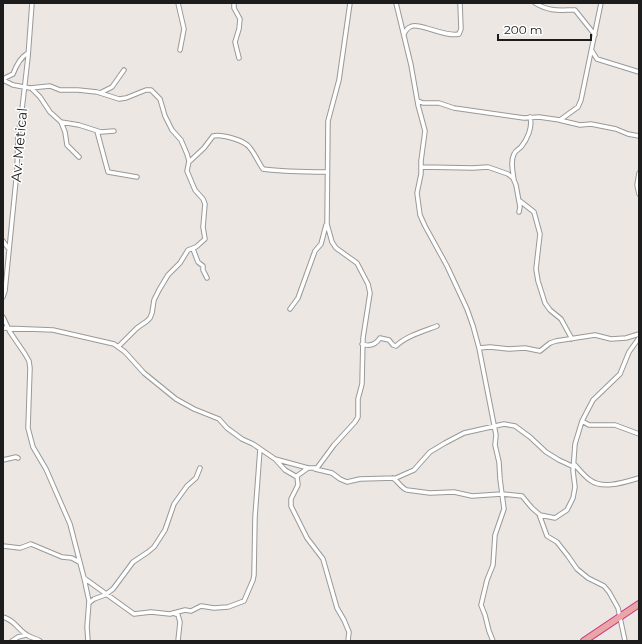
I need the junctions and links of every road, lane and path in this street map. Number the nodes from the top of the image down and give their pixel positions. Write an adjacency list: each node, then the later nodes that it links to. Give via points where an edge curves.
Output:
1 (32, 3): 13 (street, Av. Metical)
2 (178, 3): 11 (street, via 184,29)
3 (234, 3): 14 (street, via 240,20 235,42)
4 (350, 3): 31 (street, via 339,80 328,121)
5 (396, 3): 9 (street)
6 (460, 3): 9 (street, via 459,34 441,33 414,25)
7 (535, 3): 10 (street, via 550,10 575,10)
8 (601, 3): 10 (street)
9 (404, 34): 21 (street)
10 (596, 35): 12 (street)
11 (180, 50)
12 (592, 51): 16 (street, via 597,59); 23 (street, via 580,104)
13 (28, 53): 17 (street, via 13,74); 18 (street, Av. Metical)
14 (239, 58)
15 (124, 70): 20 (street, via 112,87)
16 (639, 72)
17 (3, 79): 18 (street)
18 (25, 87): 19 (street); 40 (street, Av. Metical, via 18,135)
19 (31, 88): 20 (street, via 50,86 60,90); 24 (street)
20 (100, 93): 29 (street, via 118,99 148,90 155,93 161,101 172,130 181,141)
21 (418, 101): 22 (street); 30 (street, via 426,133)
22 (530, 117): 23 (street); 34 (street, via 531,125 527,137 513,158)
23 (559, 120): 27 (street, via 581,125 592,124)
24 (61, 122): 25 (street); 28 (street, via 67,145)
25 (97, 131): 26 (street); 33 (street, via 108,172)
26 (114, 131)
27 (639, 136)
28 (79, 157)
29 (189, 162): 31 (street, via 213,136 219,135 237,139 249,146 263,169); 41 (street, via 187,170 191,182 205,204 203,227 206,239)
30 (420, 167): 34 (street, via 488,167 508,174); 54 (street, via 417,193 420,215 467,309)
31 (327, 172): 38 (street)
32 (639, 173): 35 (street)
33 (137, 177)
34 (515, 181): 36 (street)
35 (639, 194)
36 (520, 201): 37 (street); 51 (street, via 534,212 540,234 536,267 545,304 561,319)
37 (519, 212)
38 (327, 224): 44 (street, via 298,298); 52 (street, via 332,242 357,263 369,286)
39 (3, 241): 40 (street)
40 (9, 249): 43 (street, Av. Metical)
41 (193, 249): 42 (street); 53 (street, via 188,250 168,275 156,296 147,322)
42 (207, 278)
43 (3, 297)
44 (290, 309)
45 (3, 317): 48 (street)
46 (437, 326): 52 (street, via 396,346 389,340 380,338 374,344)
47 (3, 328): 48 (street)
48 (9, 328): 53 (street, via 58,331); 72 (street, via 30,364 27,426 33,447 46,469 70,524)
49 (639, 334): 51 (street, via 611,339 595,335)
50 (639, 338): 55 (street, via 629,352 620,374 592,402)
51 (572, 339): 54 (street, via 553,341 540,351 525,348)
52 (362, 344): 65 (street, via 362,384 358,417)
53 (118, 347): 58 (street, via 173,397 218,419 240,438)
54 (479, 348): 56 (street, via 492,409)
55 (582, 421): 57 (street, via 589,426 614,425); 62 (street, via 575,444)
56 (493, 426): 62 (street, via 515,426 546,452); 67 (street, via 464,434 440,445 414,470); 69 (street)
57 (639, 434)
58 (260, 449): 60 (street); 77 (street, via 254,575 245,600 228,607 201,606 191,611)
59 (18, 458): 61 (street)
60 (275, 459): 64 (street); 66 (street, via 285,470)
61 (3, 460)
62 (574, 466): 68 (street, via 596,484); 70 (street, via 574,498 567,510 555,518)
63 (200, 468): 74 (street, via 196,478 173,506 165,530 156,544 133,562 115,587)
64 (308, 468): 65 (street); 66 (street)
65 (315, 469): 67 (street, via 332,473 347,482)
66 (297, 477): 85 (street, via 298,485 291,499 292,506 308,538 323,559 337,608 349,632)
67 (393, 478): 69 (street, via 407,490 472,496)
68 (639, 478)
69 (502, 494): 70 (street, via 522,496); 86 (street, via 504,509 495,535 493,568 487,580 481,605)
70 (539, 514): 79 (street, via 547,536 557,542 574,567 605,587 618,608)
71 (3, 546): 72 (street, via 20,548 31,544)
72 (79, 562): 73 (street)
73 (84, 578): 74 (street); 75 (street)
74 (106, 594): 75 (street); 77 (street, via 134,614)
75 (89, 603): 83 (street)
76 (639, 604): 79 (highway)
77 (172, 613): 84 (street, via 178,615 180,622)
78 (3, 617): 80 (street, via 13,621)
79 (620, 617): 87 (highway); 88 (street)
80 (26, 635): 81 (street); 82 (street)
81 (12, 641)
82 (40, 641)
83 (88, 641)
84 (178, 641)
85 (348, 641)
86 (493, 641)
87 (584, 641)
88 (625, 641)

